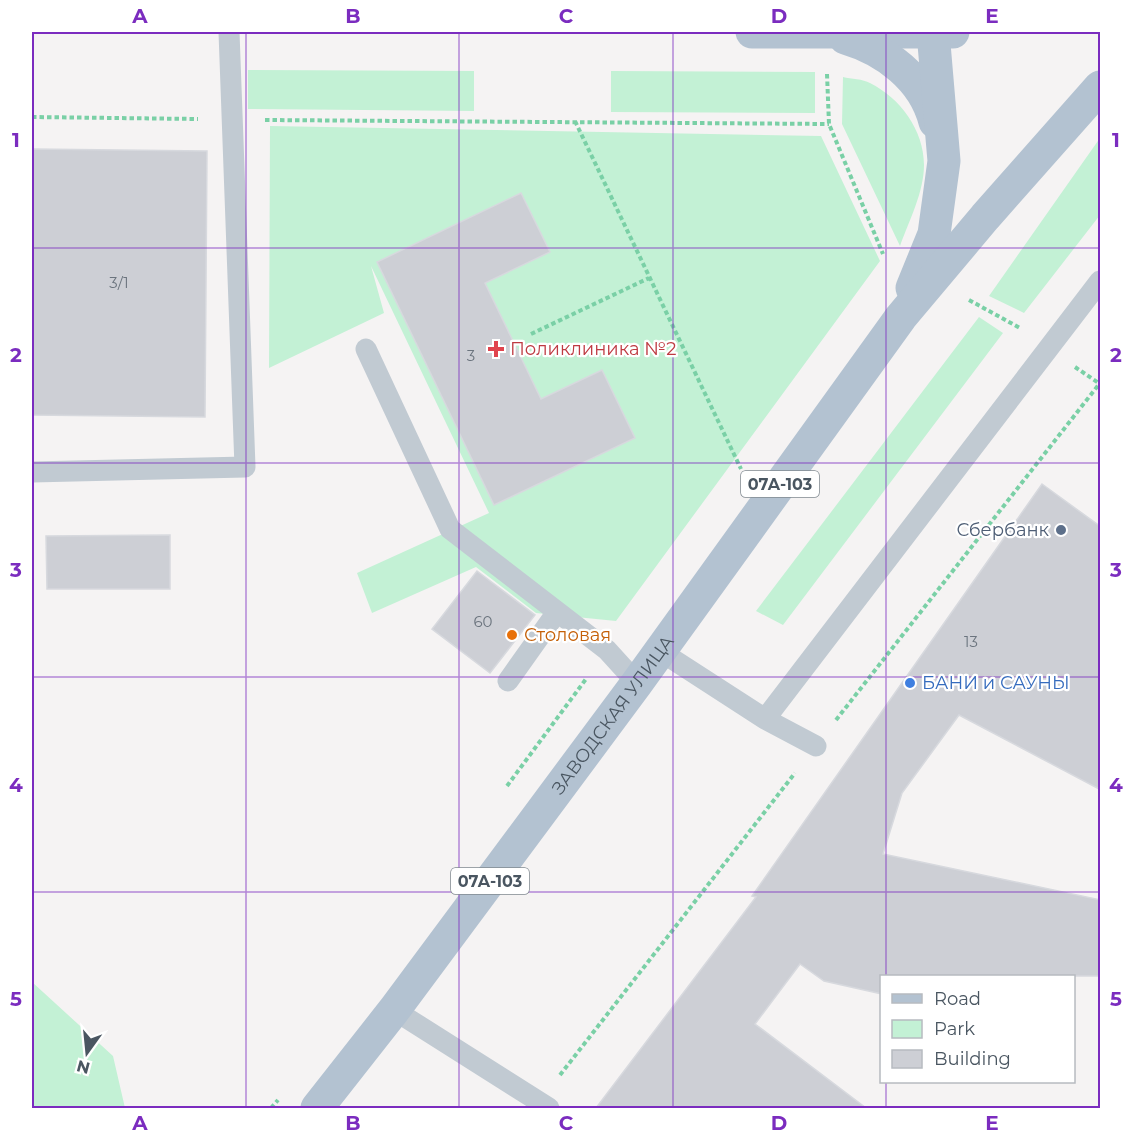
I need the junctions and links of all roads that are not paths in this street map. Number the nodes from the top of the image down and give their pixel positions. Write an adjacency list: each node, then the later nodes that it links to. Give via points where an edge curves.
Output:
1 (229, 32): 10 (lane, via 245,467)
2 (752, 32): 3 (main road)
3 (826, 32): 4 (main road); 6 (main road, via 890,57 908,74 933,117)
4 (939, 32): 6 (main road)
5 (1101, 87): 7 (main road)
6 (944, 161): 7 (main road, ЗАВОДСКАЯ УЛИЦА)
7 (924, 279): 12 (main road, ЗАВОДСКАЯ УЛИЦА / 07А-103, via 901,317)
8 (1101, 281): 15 (lane)
9 (366, 349): 11 (lane, via 450,529)
10 (32, 472)
11 (557, 612): 13 (lane); 14 (lane, via 607,650)
12 (660, 651): 14 (main road, ЗАВОДСКАЯ УЛИЦА / 07А-103); 15 (lane)
13 (508, 681)
14 (637, 683): 17 (main road, ЗАВОДСКАЯ УЛИЦА / 07А-103)
15 (765, 719): 16 (lane)
16 (816, 746)
17 (394, 1010): 18 (main road, ЗАВОДСКАЯ УЛИЦА / 07А-103); 19 (lane)
18 (317, 1108)
19 (549, 1108)

